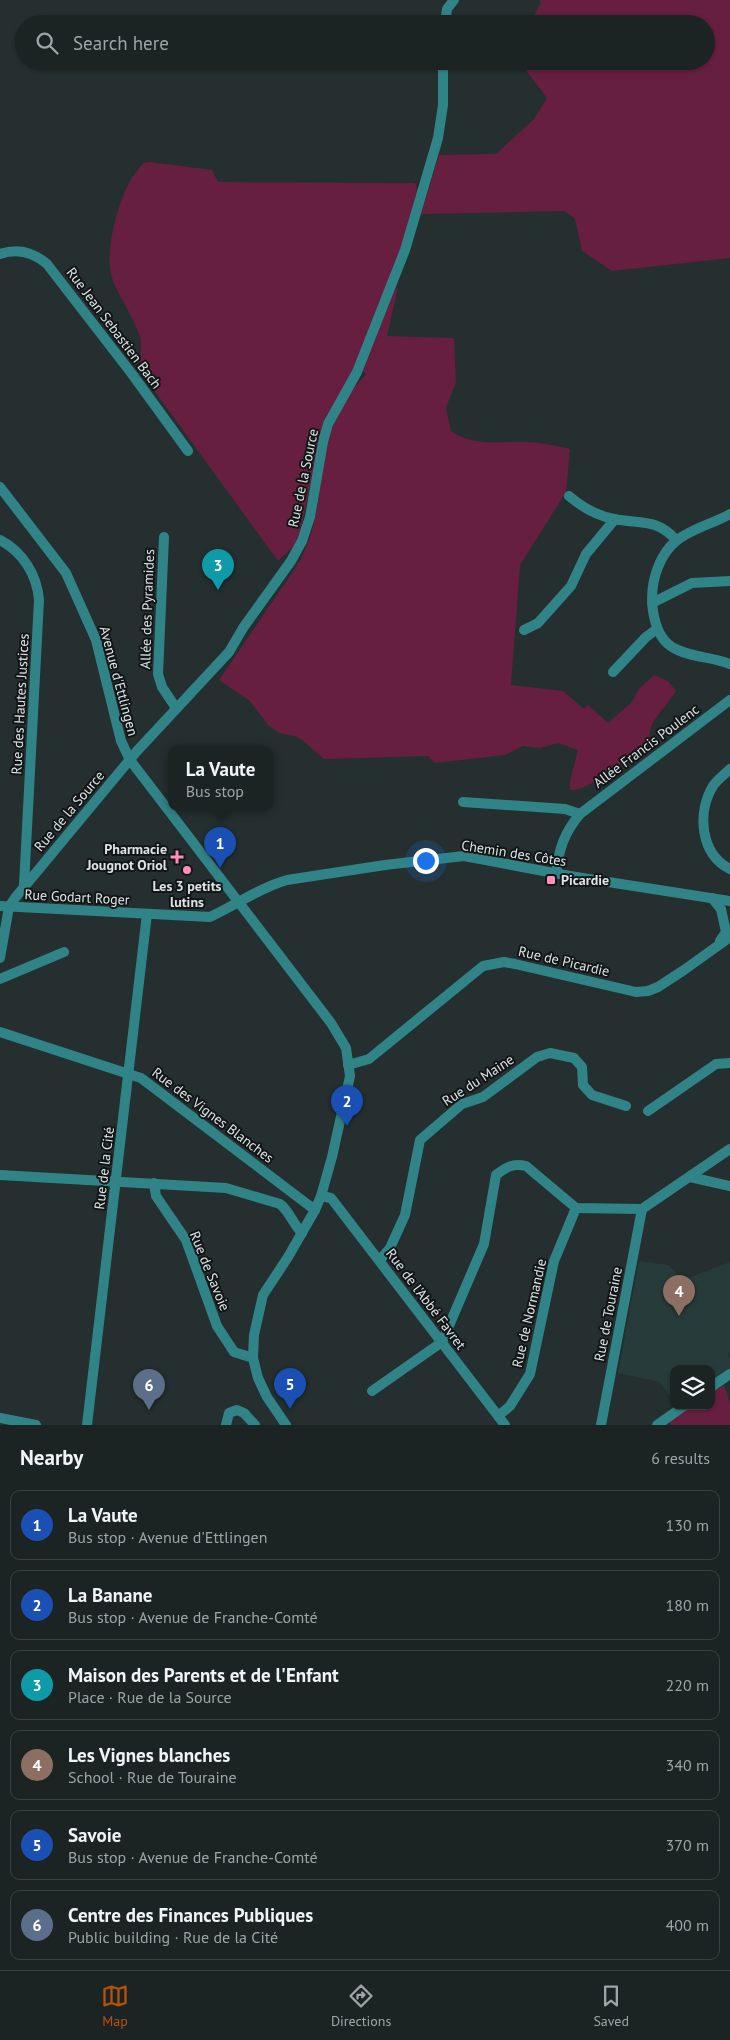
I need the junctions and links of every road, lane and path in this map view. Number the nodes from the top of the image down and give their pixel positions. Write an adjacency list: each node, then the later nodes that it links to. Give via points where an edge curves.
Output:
1 (454, 0): 2 (street)
2 (446, 15)
3 (443, 70): 20 (street, Rue de la Source, via 443,105 438,138 405,250 357,372 328,424 310,517 302,541 229,652)
4 (0, 254): 5 (street, Rue Jean Sebastien Bach, via 28,252 47,264)
5 (188, 451)
6 (0, 487): 21 (street, Avenue d'Ettlingen, via 66,573 96,640 121,741)
7 (569, 496): 9 (street, via 585,508)
8 (730, 514): 12 (street)
9 (614, 519): 12 (street, via 658,525); 16 (street, via 586,554 566,592 538,623)
10 (164, 537): 20 (street, Allée des Pyramides, via 158,674 162,687)
11 (0, 540): 29 (street, Rue des Hautes Justices, via 17,552 30,568 39,600)
12 (676, 540): 14 (street, via 665,554 653,581)
13 (730, 580): 14 (street, via 692,583)
14 (652, 603): 15 (street)
15 (657, 629): 17 (street, via 671,646); 18 (street)
16 (524, 630)
17 (730, 664)
18 (613, 672)
19 (730, 700): 26 (street, Allée Francis Poulenc)
20 (176, 708): 21 (street, Rue de la Source)
21 (130, 760): 24 (street, Avenue d'Ettlingen); 29 (street, Rue de la Source)
22 (730, 769): 27 (street, via 714,785 704,819 710,852 720,864)
23 (462, 802): 26 (street, via 565,809)
24 (168, 810)
25 (169, 811): 32 (street, Avenue d'Ettlingen)
26 (580, 814): 28 (street, Allée Francis Poulenc, via 563,838)
27 (730, 868)
28 (556, 873): 30 (street, Chemin des Côtes); 32 (street, Chemin des Côtes, via 464,856 287,880)
29 (24, 885): 33 (street, Rue de la Source)
30 (712, 898): 31 (street, Chemin des Côtes); 36 (street, via 721,909)
31 (730, 901)
32 (239, 902): 34 (street, Rue Godart Roger, via 210,917); 42 (street, Avenue d'Ettlingen, via 338,1032 346,1048)
33 (4, 907): 34 (street, Rue Godart Roger); 35 (street)
34 (147, 914): 43 (street, Rue de la Cité)
35 (3, 926): 38 (street)
36 (729, 930): 42 (street, Rue de Picardie, via 716,947 658,987 636,992 504,962 482,966 369,1060)
37 (64, 952): 39 (street)
38 (0, 958)
39 (0, 979)
40 (0, 1032): 43 (street, Rue des Vignes Blanches)
41 (730, 1063): 45 (street, via 716,1064)
42 (348, 1065): 52 (street, Avenue d'Ettlingen, via 350,1076)
43 (129, 1073): 49 (street, Rue de la Cité); 55 (street, Rue des Vignes Blanches, via 141,1078)
44 (626, 1106): 57 (street, Rue du Maine, via 592,1095 584,1085 582,1067 574,1058 550,1053 537,1056 483,1097 462,1104 420,1140 405,1215 390,1248)
45 (648, 1111)
46 (730, 1149): 48 (street)
47 (0, 1176): 49 (street)
48 (690, 1177): 51 (street); 54 (street)
49 (116, 1182): 50 (street); 67 (street, Rue de la Cité)
50 (154, 1183): 56 (street, via 226,1188 270,1200 287,1210); 59 (street, Rue de Savoie, via 156,1196 186,1240 217,1326 234,1352)
51 (730, 1186)
52 (321, 1196): 55 (street, Avenue d'Ettlingen); 57 (street, Rue de l'Abbé Favret, via 331,1198)
53 (576, 1208): 54 (street); 58 (street, via 526,1166 505,1167 496,1175 484,1244); 64 (street, Rue de Normandie, via 554,1261 530,1374 510,1406)
54 (642, 1209): 72 (street, Rue de Touraine)
55 (314, 1210): 56 (street, Avenue d'Ettlingen)
56 (302, 1234): 59 (street, Avenue d'Ettlingen, via 263,1295 254,1335)
57 (380, 1260): 58 (street, Rue de l'Abbé Favret)
58 (442, 1342): 62 (street); 64 (street, Rue de l'Abbé Favret)
59 (253, 1358): 70 (street, Avenue d'Ettlingen, via 267,1398)
60 (730, 1374): 61 (street)
61 (715, 1384)
62 (372, 1391)
63 (678, 1410): 73 (street)
64 (498, 1416): 71 (street, Rue de l'Abbé Favret)
65 (0, 1418): 66 (street)
66 (36, 1425)
67 (87, 1425)
68 (226, 1425): 69 (street, via 229,1413 237,1410)
69 (255, 1425)
70 (286, 1425)
71 (505, 1425)
72 (601, 1425)
73 (657, 1425)

